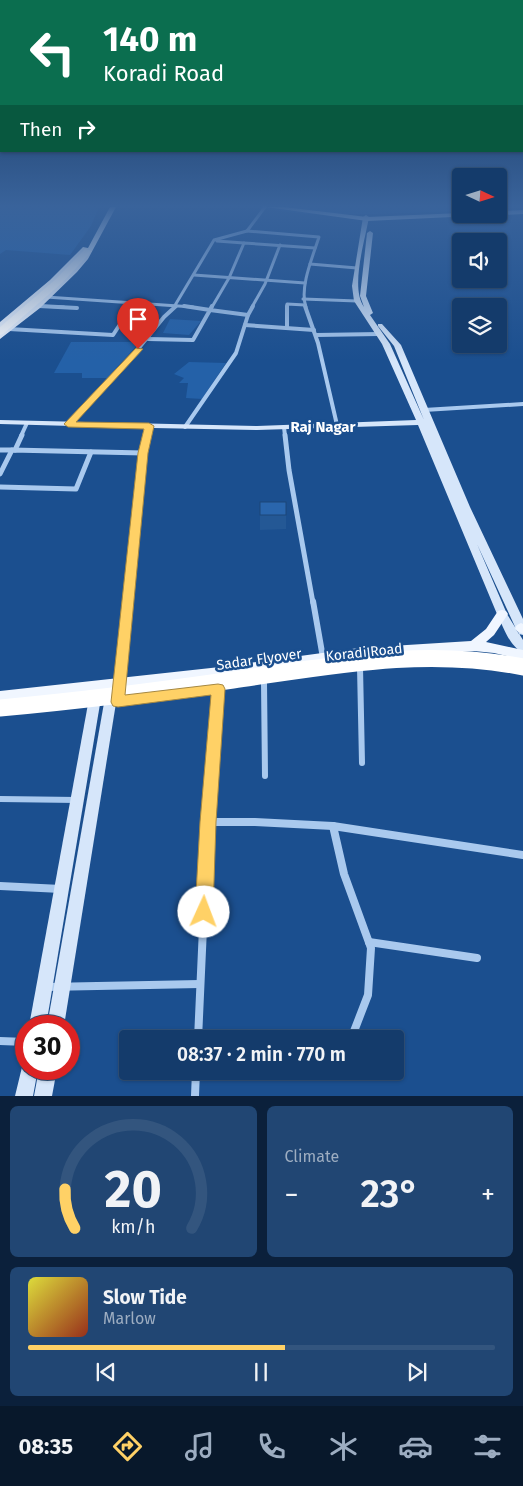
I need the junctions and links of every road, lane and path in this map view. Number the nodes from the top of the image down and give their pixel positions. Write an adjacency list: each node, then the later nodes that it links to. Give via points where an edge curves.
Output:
1 (80, 258): 27 (highway)
2 (85, 258): 15 (main road)
3 (202, 258): 11 (street)
4 (238, 258): 12 (street)
5 (274, 258): 13 (street)
6 (311, 258): 9 (street)
7 (359, 258): 10 (main road)
8 (366, 258): 33 (main road, via 363,296 368,310 397,345)
9 (310, 264): 10 (street); 14 (street)
10 (357, 268): 17 (main road)
11 (194, 275): 12 (street); 19 (street)
12 (229, 278): 13 (street); 23 (street)
13 (265, 280): 14 (street); 24 (street)
14 (305, 283): 16 (street)
15 (46, 297): 18 (street); 21 (main road)
16 (303, 299): 17 (street); 20 (street)
17 (357, 301): 29 (main road)
18 (134, 303): 19 (street); 27 (street, via 114,335)
19 (177, 305): 23 (street); 31 (street)
20 (305, 305): 26 (street, via 287,304); 28 (street)
21 (37, 306): 22 (street); 27 (main road)
22 (77, 308)
23 (210, 310): 24 (street); 31 (street, via 193,340)
24 (248, 314): 25 (street)
25 (245, 325): 26 (street); 40 (street, via 236,353)
26 (286, 328): 28 (street)
27 (2, 329): 30 (main road)
28 (315, 332): 29 (street, via 343,336); 38 (street)
29 (379, 334): 36 (main road)
30 (0, 336)
31 (148, 339): 37 (street)
32 (523, 404): 33 (street)
33 (424, 410): 36 (main road)
34 (0, 422): 35 (main road)
35 (27, 422): 37 (main road); 43 (street)
36 (425, 422): 38 (main road); 48 (main road); 49 (main road)
37 (68, 424): 39 (main road)
38 (337, 425): 41 (main road)
39 (149, 426): 40 (main road); 45 (main road)
40 (185, 427): 41 (main road)
41 (284, 427): 53 (street)
42 (0, 450): 43 (street)
43 (13, 450): 44 (street); 46 (street)
44 (91, 452): 45 (street); 47 (street, via 76,489)
45 (143, 453): 60 (main road)
46 (0, 474)
47 (0, 487)
48 (502, 614): 50 (main road, via 490,632); 51 (main road)
49 (522, 629)
50 (474, 646): 52 (main road, Koradi Road); 53 (main road, Koradi Road, via 359,652)
51 (523, 648)
52 (523, 655)
53 (323, 658): 57 (street); 60 (main road, Koradi Road)
54 (523, 661): 64 (highway, Sadar Flyover, bridge, via 465,652 400,655)
55 (360, 667): 57 (main road, Koradi Road); 58 (main road, Koradi Road, via 418,662 494,665); 68 (street)
56 (523, 668): 66 (highway, Sadar Flyover, bridge, via 465,657 398,659)
57 (324, 672): 59 (main road, Koradi Road)
58 (523, 672)
59 (264, 682): 61 (main road, Koradi Road); 69 (street)
60 (120, 683): 62 (main road, Koradi Road); 63 (main road)
61 (218, 689): 63 (main road, Koradi Road); 72 (street)
62 (0, 696)
63 (114, 702): 65 (main road, Koradi Road); 81 (main road)
64 (0, 704)
65 (94, 704): 67 (main road, Koradi Road); 71 (main road)
66 (0, 708)
67 (0, 713)
68 (362, 763)
69 (265, 776)
70 (0, 799): 71 (street)
71 (77, 800): 76 (main road)
72 (208, 822): 73 (street); 79 (street)
73 (333, 826): 74 (street); 77 (street, via 344,874)
74 (523, 855)
75 (0, 886): 76 (street)
76 (62, 889): 80 (main road)
77 (369, 942): 78 (street); 85 (street, via 368,995)
78 (477, 958)
79 (200, 984): 81 (street); 84 (street)
80 (44, 987): 81 (street); 82 (main road)
81 (62, 987): 83 (main road)
82 (39, 1015)
83 (57, 1015)
84 (198, 1030)
85 (354, 1030)
86 (0, 1042): 87 (street)
87 (15, 1042)
88 (27, 1080): 91 (main road)
89 (46, 1080): 92 (main road)
90 (196, 1080): 93 (street)
91 (24, 1096)
92 (43, 1096)
93 (195, 1096)

